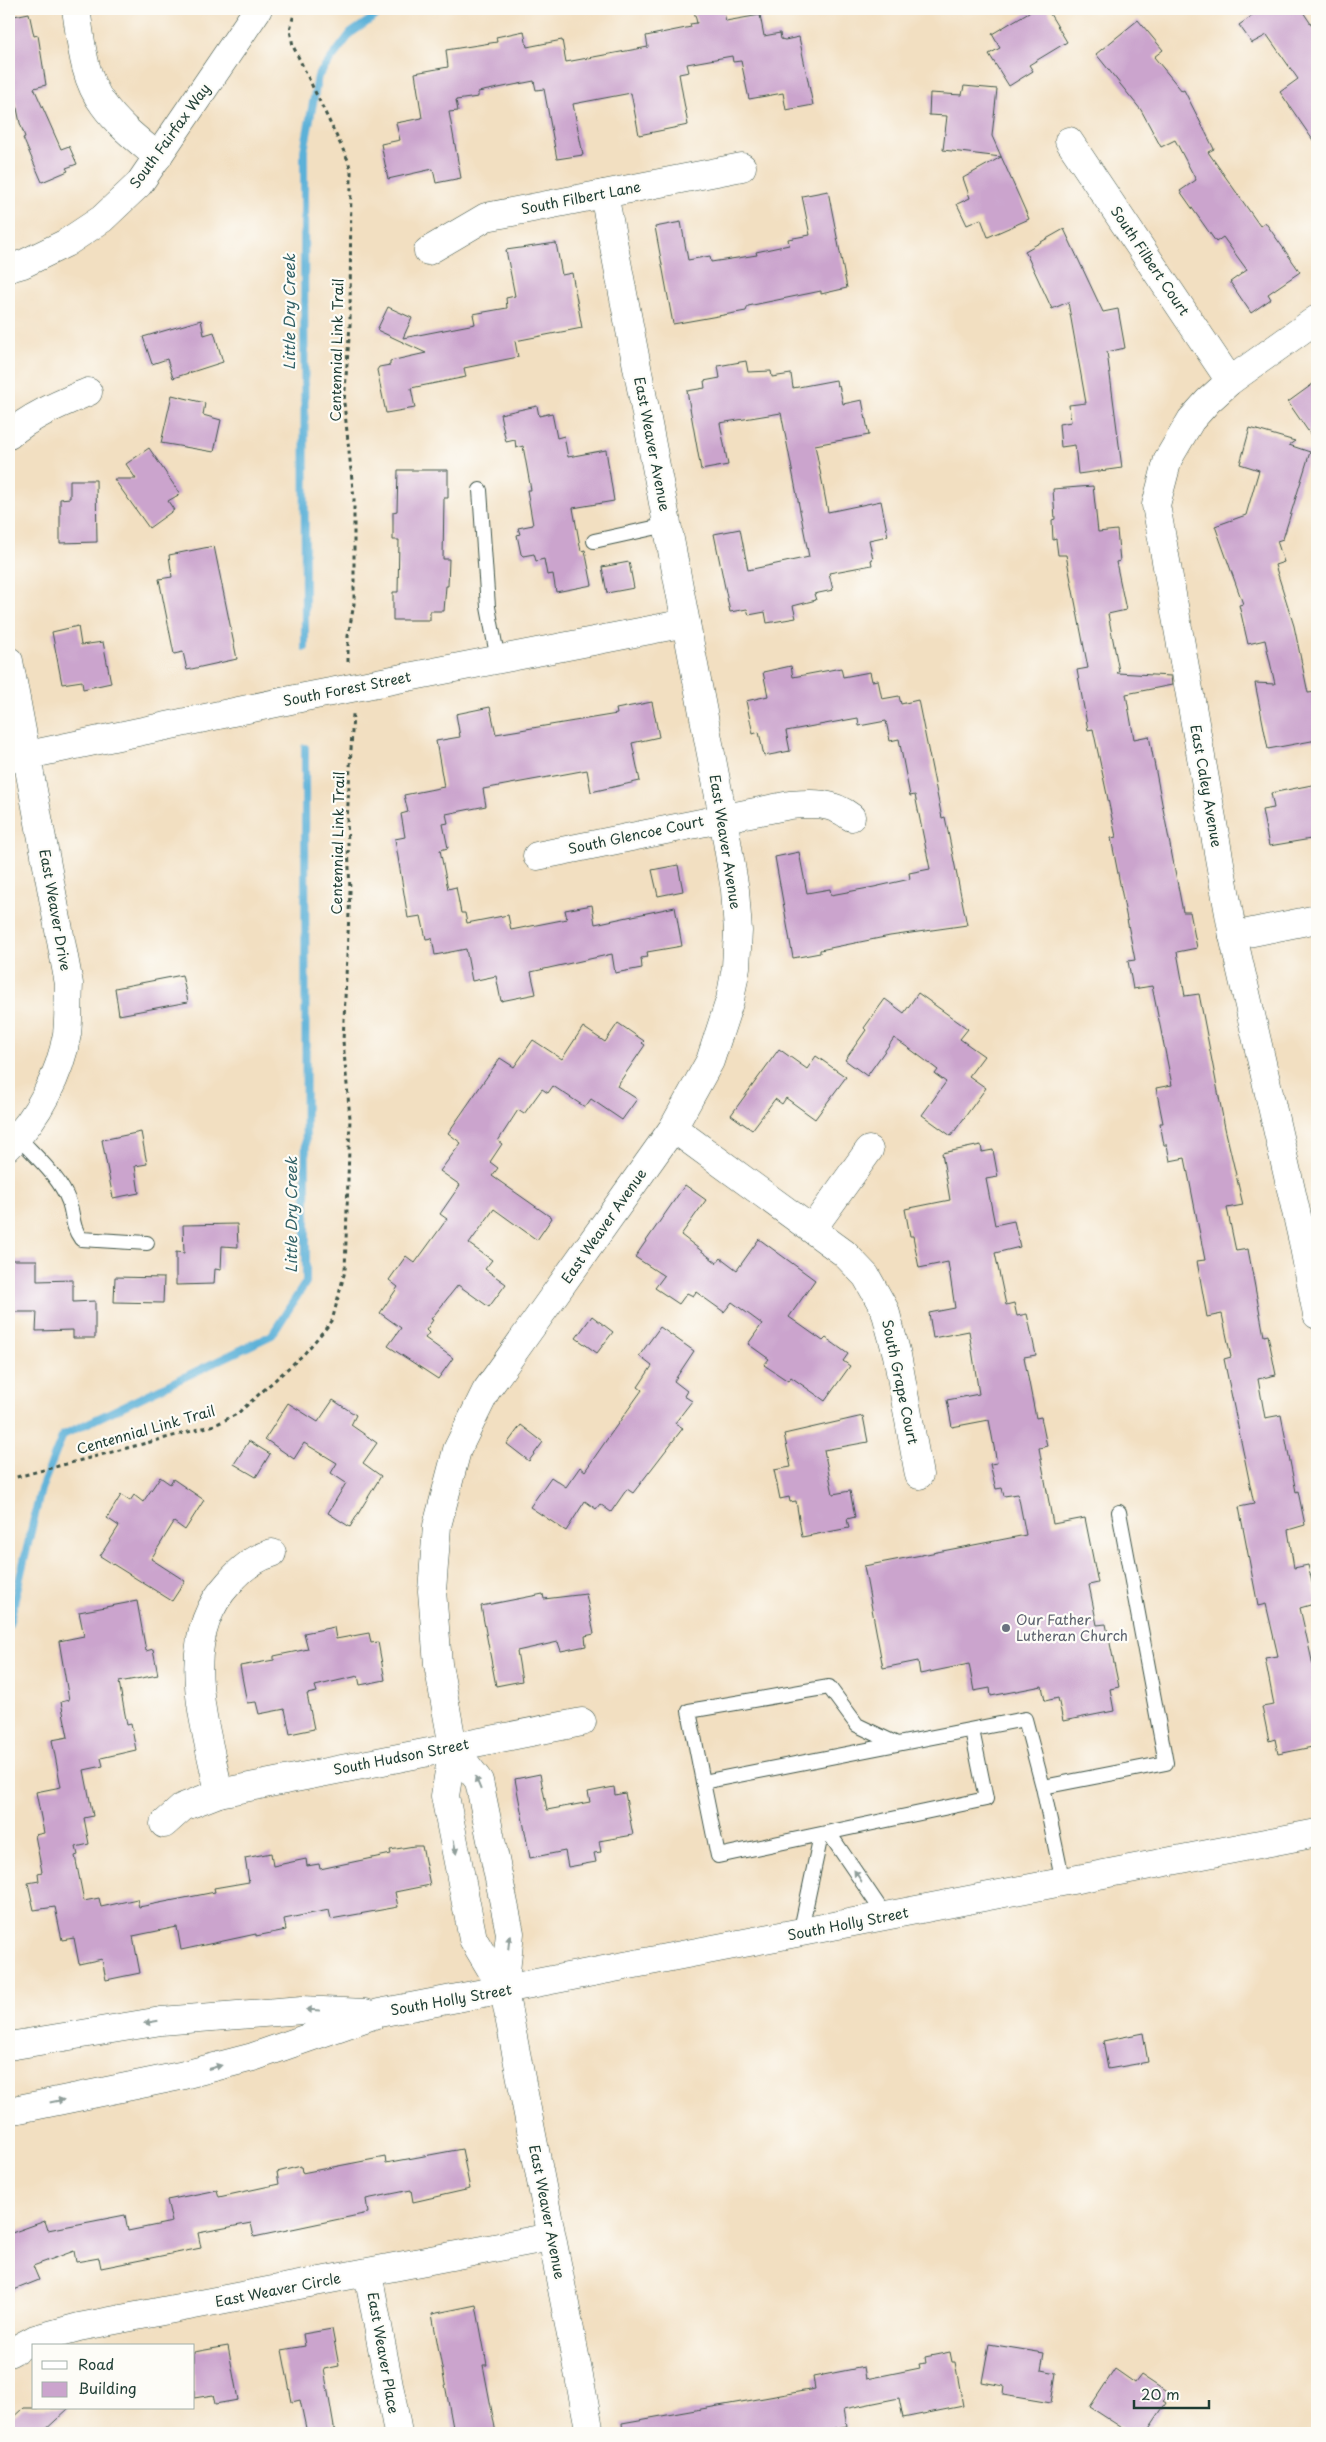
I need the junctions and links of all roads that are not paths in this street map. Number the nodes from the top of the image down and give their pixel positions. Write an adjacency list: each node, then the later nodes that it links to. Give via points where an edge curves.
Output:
1 (76, 9): 4 (street, via 86,67 102,103)
2 (258, 9): 4 (street, South Fairfax Way)
3 (1069, 141): 10 (street, South Filbert Court)
4 (158, 158): 8 (street, South Fairfax Way, via 139,184 102,219 66,243)
5 (742, 167): 6 (street, South Filbert Lane)
6 (604, 194): 7 (street, South Filbert Lane, via 486,217); 14 (street, East Weaver Avenue)
7 (428, 251)
8 (9, 268)
9 (1317, 319): 10 (street, East Caley Avenue)
10 (1230, 381): 24 (street, East Caley Avenue, via 1208,400 1168,459 1156,505)
11 (88, 392): 12 (street, via 36,415)
12 (9, 435)
13 (480, 490): 17 (lane, via 488,607)
14 (667, 525): 15 (lane); 16 (street, East Weaver Avenue)
15 (594, 540)
16 (686, 623): 17 (street, South Forest Street); 20 (street, East Weaver Avenue)
17 (498, 660): 19 (street, South Forest Street)
18 (9, 661): 19 (street, East Weaver Drive)
19 (18, 757): 26 (street, East Weaver Drive, via 68,984 66,1034 54,1078 44,1100)
20 (723, 817): 21 (street, South Glencoe Court, via 815,803 831,805); 22 (street, South Glencoe Court); 25 (street, East Weaver Avenue, via 735,890 736,968 730,1000 710,1061)
21 (852, 817)
22 (537, 856)
23 (1317, 919): 24 (street)
24 (1233, 936): 29 (street, East Caley Avenue)
25 (673, 1128): 28 (street, South Grape Court); 38 (street, East Weaver Avenue, via 486,1391 457,1450 437,1526 432,1591 438,1664)
26 (13, 1141): 30 (lane, via 52,1174 68,1202 73,1228 81,1239)
27 (868, 1150): 28 (street)
28 (813, 1228): 32 (street, South Grape Court, via 844,1252 866,1276 885,1310 897,1355)
29 (1310, 1240): 31 (street, East Caley Avenue)
30 (147, 1243)
31 (1317, 1315)
32 (919, 1475)
33 (1120, 1512): 40 (lane, via 1166,1763)
34 (272, 1553): 41 (street, via 241,1569 218,1595 208,1611 198,1644 197,1678)
35 (582, 1722): 38 (street, South Hudson Street)
36 (972, 1730): 37 (lane); 40 (lane, via 1026,1719); 44 (lane, via 986,1799)
37 (897, 1744): 39 (lane); 39 (lane, via 857,1725 829,1687 689,1711)
38 (453, 1747): 41 (street, South Hudson Street); 48 (street, East Weaver Avenue, one-way to 48, via 445,1796 473,1939); 48 (street, East Weaver Avenue, one-way to 38, via 510,1933 479,1781)
39 (703, 1782): 44 (lane, via 718,1856)
40 (1043, 1787): 45 (lane)
41 (220, 1793): 42 (street, South Hudson Street, via 183,1807)
42 (164, 1824)
43 (1317, 1833): 45 (street, South Holly Street)
44 (825, 1834): 46 (lane, one-way to 44); 47 (lane)
45 (1063, 1883): 46 (street, South Holly Street)
46 (886, 1917): 47 (street, South Holly Street)
47 (800, 1934): 48 (street, South Holly Street)
48 (504, 1991): 49 (street, South Holly Street); 52 (street, East Weaver Avenue)
49 (379, 2013): 50 (street, South Holly Street, one-way to 50, via 248,2012 161,2021); 51 (street, South Holly Street, one-way to 49, via 189,2074 253,2057)
50 (9, 2046)
51 (9, 2111)
52 (551, 2237): 53 (street, East Weaver Circle); 56 (street, East Weaver Avenue)
53 (368, 2273): 54 (street, East Weaver Circle, via 79,2327 35,2339); 55 (street, East Weaver Place)
54 (9, 2353)
55 (398, 2433)
56 (590, 2433)

